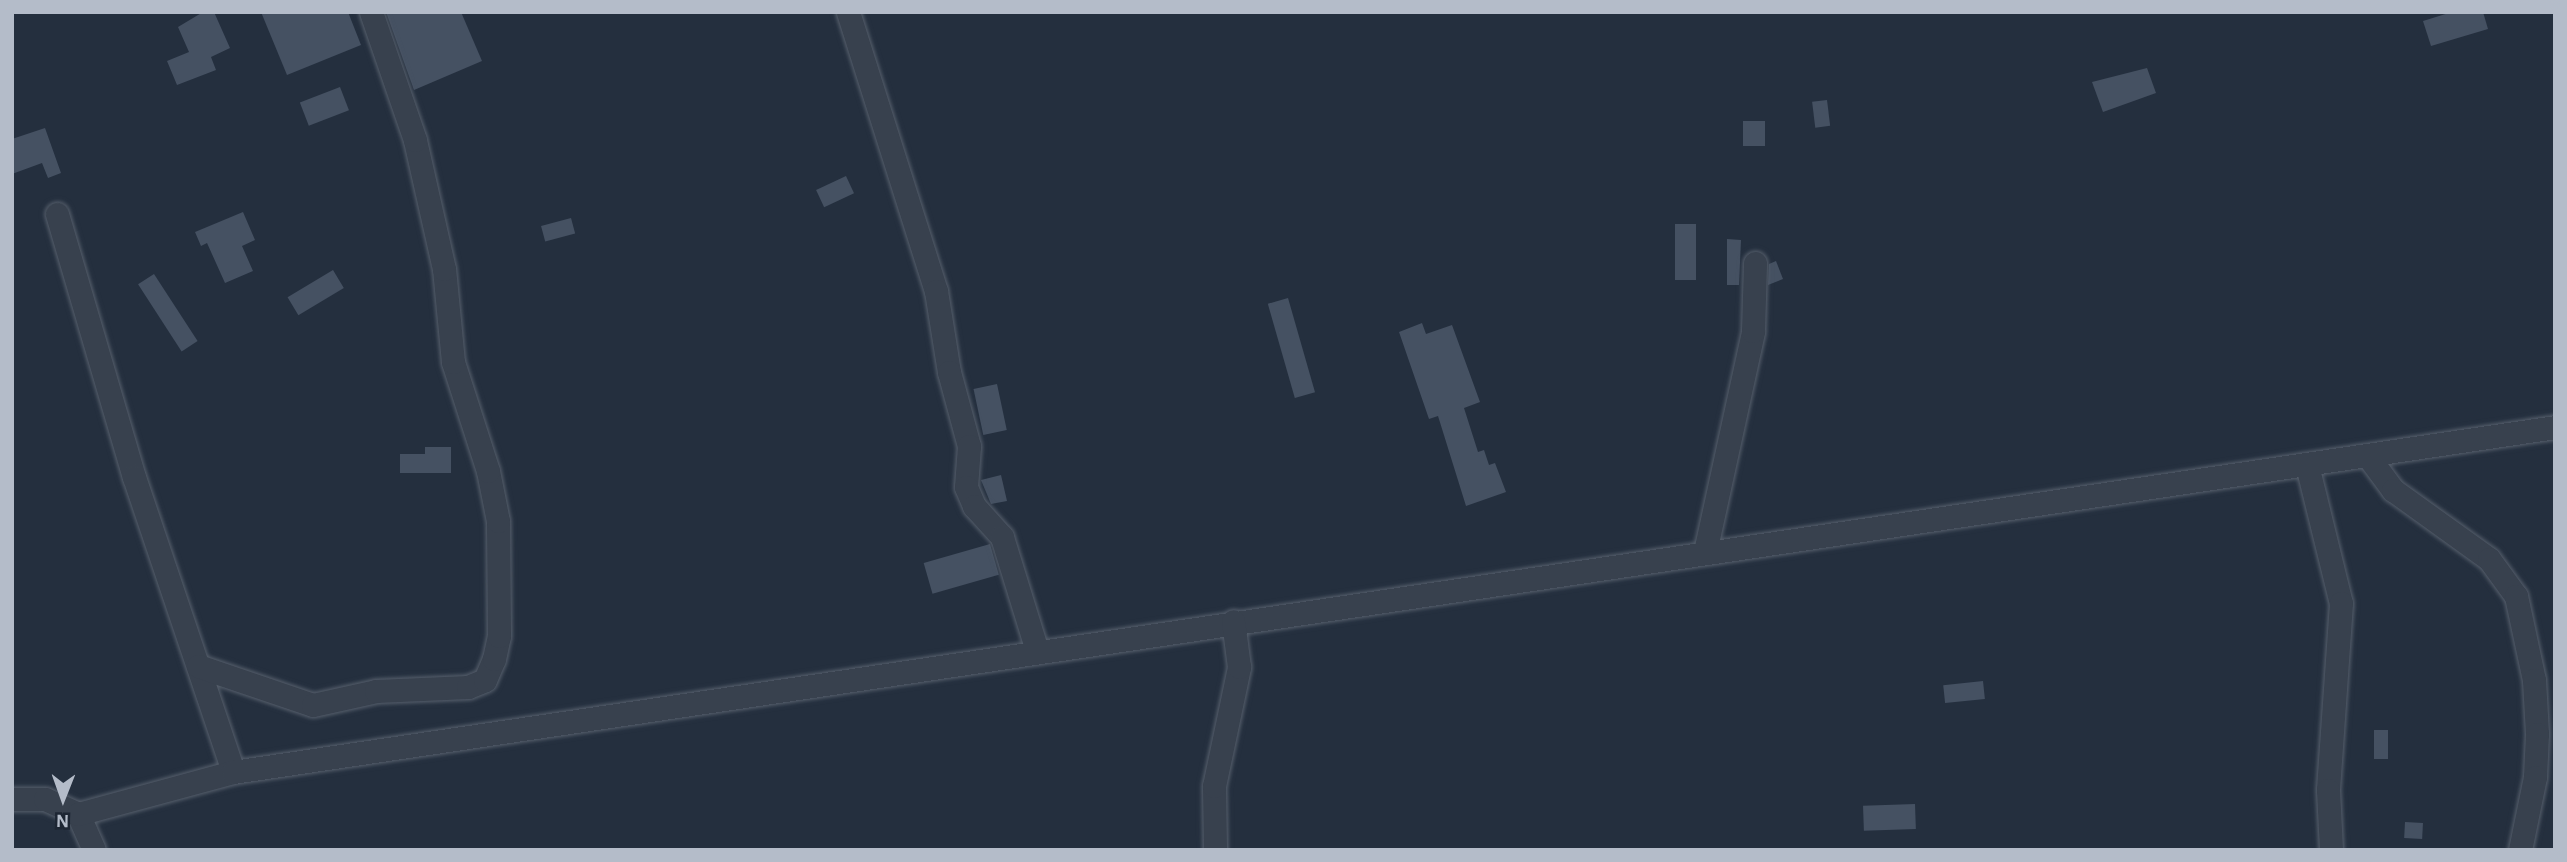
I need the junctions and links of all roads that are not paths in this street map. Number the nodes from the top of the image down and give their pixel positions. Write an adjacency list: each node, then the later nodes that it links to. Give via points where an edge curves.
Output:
1 (371, 12): 11 (street, via 415,140 444,269 453,362 488,471 498,521 499,636 494,659 485,680 468,687 376,691 313,705)
2 (848, 12): 10 (street, via 936,291 949,372 969,446 966,487 974,506 1002,537)
3 (57, 214): 11 (street, via 134,477)
4 (1755, 263): 8 (street, via 1753,331)
5 (2555, 427): 6 (street)
6 (2367, 456): 7 (street); 18 (street, via 2393,491 2489,559 2516,596 2534,680 2537,734 2535,777)
7 (2307, 464): 8 (street); 17 (street, via 2341,603 2328,790)
8 (1705, 552): 9 (street)
9 (1233, 621): 10 (street); 16 (street, via 1239,667 1214,786)
10 (1037, 651): 12 (street)
11 (198, 666): 12 (street)
12 (233, 772): 14 (street)
13 (12, 799): 14 (street, via 44,799)
14 (78, 814): 15 (street)
15 (94, 850)
16 (1215, 850)
17 (2331, 850)
18 (2520, 850)

